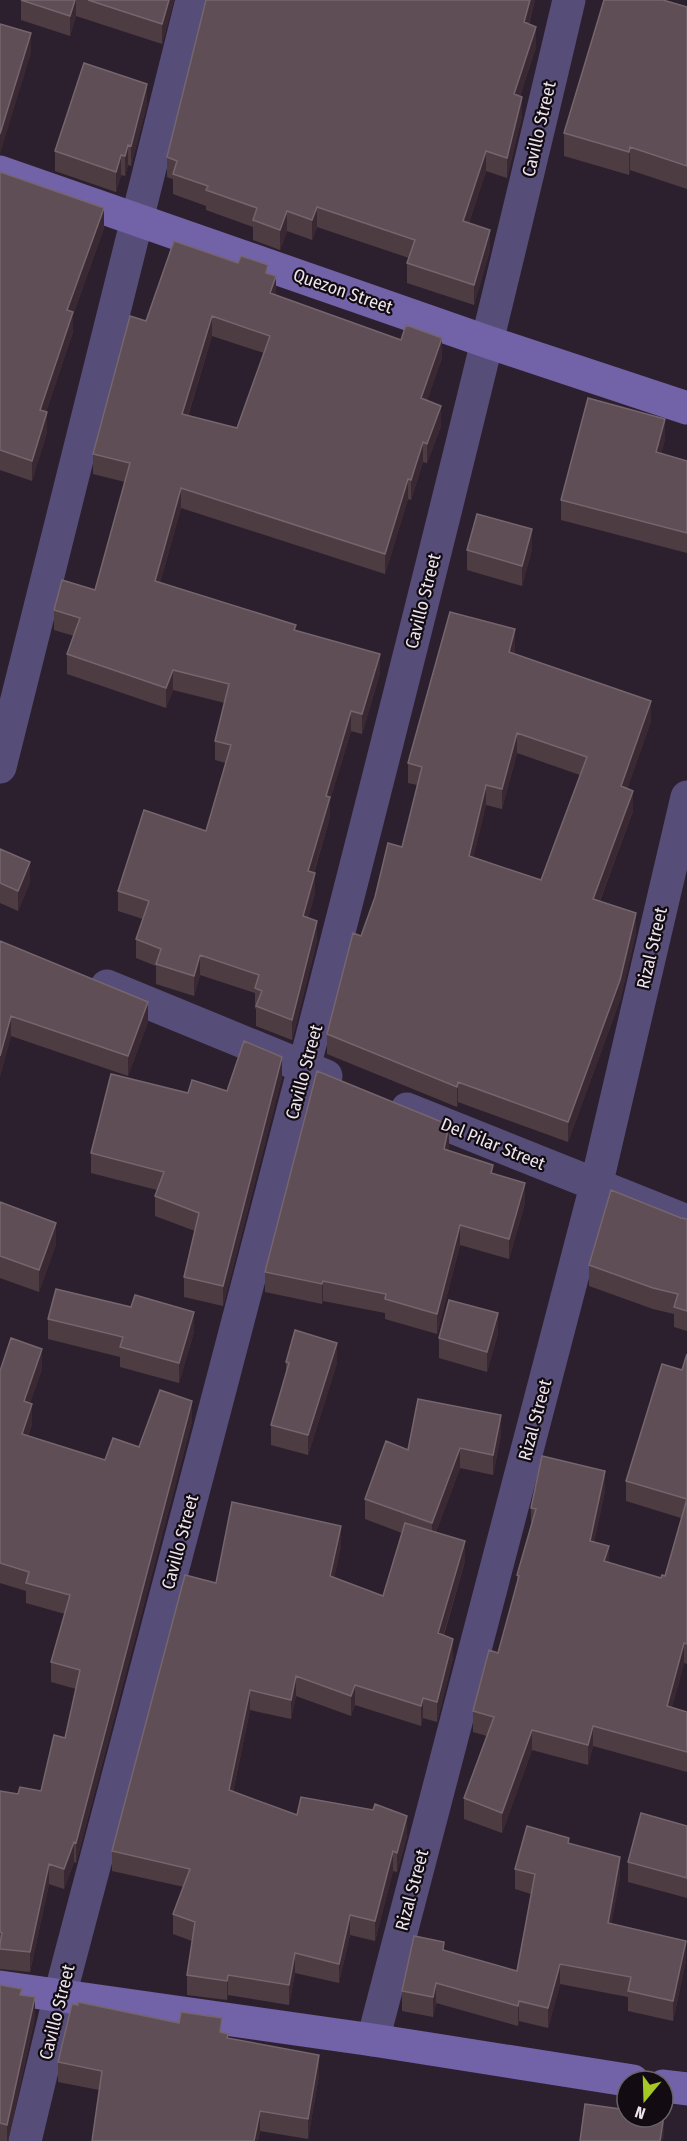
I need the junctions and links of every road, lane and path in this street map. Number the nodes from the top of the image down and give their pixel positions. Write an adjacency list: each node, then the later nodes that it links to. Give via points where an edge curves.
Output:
1 (192, 0): 4 (street)
2 (569, 0): 5 (street, Cavillo Street)
3 (0, 172): 4 (street, Quezon Street)
4 (137, 218): 5 (street, Quezon Street); 7 (street)
5 (488, 342): 6 (street, Quezon Street); 10 (street, Cavillo Street)
6 (687, 408)
7 (0, 767)
8 (687, 797): 13 (street, Rizal Street)
9 (76, 974): 10 (street)
10 (306, 1067): 11 (street); 16 (street, Cavillo Street)
11 (349, 1085)
12 (381, 1098): 13 (street, Del Pilar Street)
13 (596, 1186): 14 (street, Del Pilar Street); 17 (street, Rizal Street)
14 (687, 1221)
15 (0, 1987): 16 (street)
16 (60, 1995): 17 (street); 19 (street, Cavillo Street)
17 (373, 2040): 18 (street)
18 (615, 2078)
19 (25, 2141)

